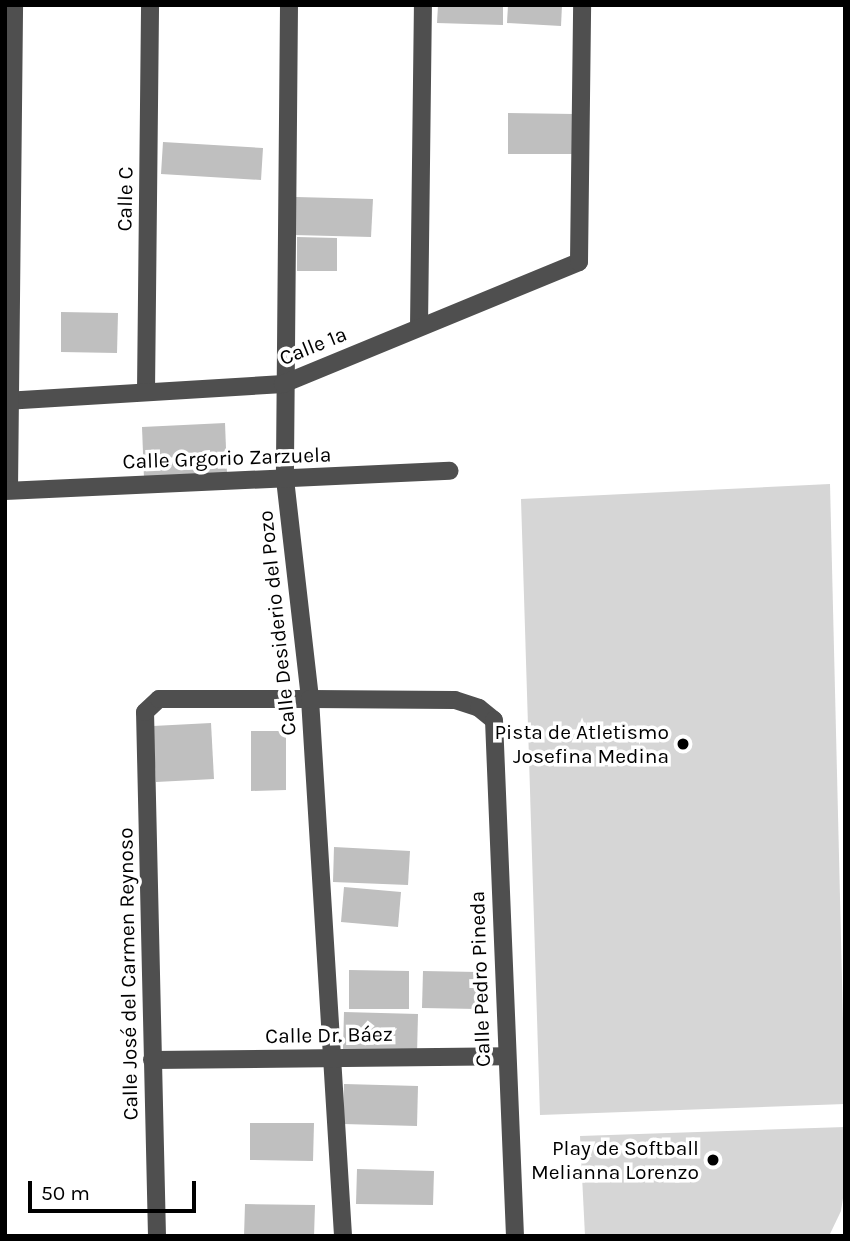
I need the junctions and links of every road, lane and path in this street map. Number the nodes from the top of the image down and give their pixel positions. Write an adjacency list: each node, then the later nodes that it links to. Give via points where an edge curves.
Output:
1 (14, 5): 9 (street)
2 (150, 5): 8 (street, Calle C)
3 (289, 5): 7 (street, Calle Desiderio del Pozo)
4 (423, 5): 6 (street)
5 (582, 5): 6 (street, Calle 1ª, via 583,251 579,262)
6 (419, 327): 7 (street, Calle 1ª)
7 (283, 384): 8 (street, Calle 1ª); 11 (street, Calle Desiderio del Pozo)
8 (146, 392): 9 (street, Calle 1ª)
9 (7, 401): 12 (street)
10 (450, 471): 11 (street, Calle Grgorio Zarzuela)
11 (285, 479): 12 (street, Calle Grgorio Zarzuela); 13 (street, Calle Desiderio del Pozo)
12 (7, 490)
13 (310, 699): 14 (street, Calle Pedro Pineda, via 455,700 479,708 494,720); 15 (street, Calle Desiderio del Pozo); 16 (street, Calle José del Carmen Reynoso, via 159,699 145,712)
14 (506, 1056): 15 (street, Calle Dr. Báez); 19 (street, Calle Pedro Pineda)
15 (332, 1058): 16 (street, Calle Dr. Báez); 18 (street, Calle Desiderio del Pozo)
16 (152, 1060): 17 (street, Calle José del Carmen Reynoso)
17 (157, 1236)
18 (343, 1236)
19 (515, 1236)

